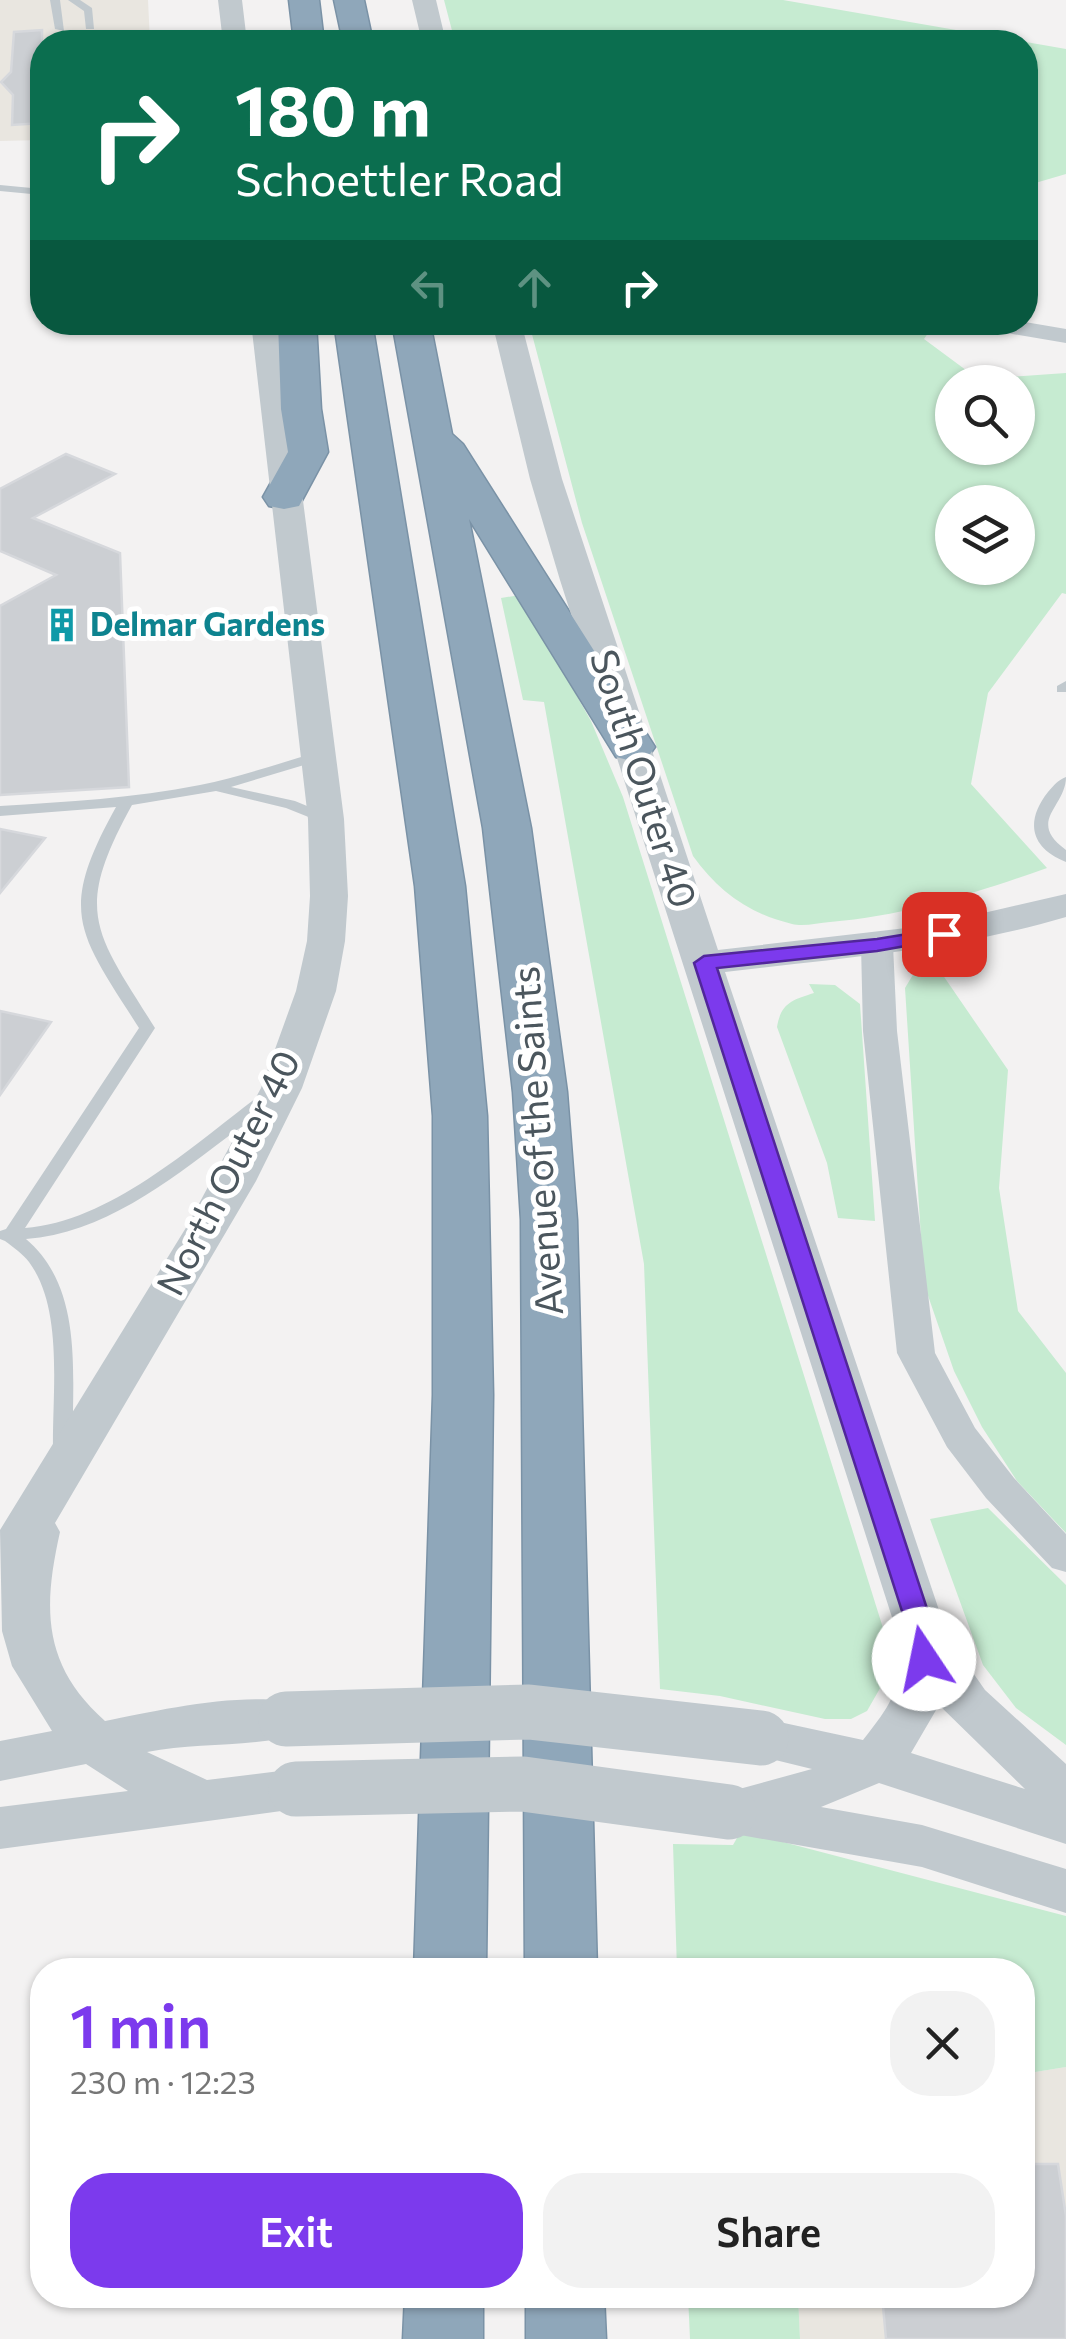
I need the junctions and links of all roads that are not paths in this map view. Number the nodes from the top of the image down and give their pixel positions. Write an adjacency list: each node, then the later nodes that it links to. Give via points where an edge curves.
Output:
1 (54, 0): 8 (lane)
2 (73, 0): 7 (lane, via 89,10)
3 (230, 0): 9 (street)
4 (304, 0): 10 (highway)
5 (350, 0): 11 (highway)
6 (424, 0): 12 (street)
7 (90, 27)
8 (60, 29)
9 (234, 30)
10 (308, 30)
11 (356, 30)
12 (431, 30)
13 (0, 188): 14 (lane)
14 (30, 191)
15 (1038, 331): 21 (street)
16 (266, 335): 23 (street, North Outer 40)
17 (298, 335): 23 (highway, via 308,452)
18 (355, 335): 51 (highway, Avenue of the Saints, via 440,886 460,1116 464,1396)
19 (413, 335): 22 (highway, Avenue of the Saints)
20 (509, 335): 24 (street, South Outer 40, via 546,479)
21 (1066, 336)
22 (430, 424): 24 (highway); 52 (highway, Avenue of the Saints, via 507,828 540,1092 551,1320)
23 (284, 497): 25 (street, North Outer 40)
24 (632, 747): 34 (street, South Outer 40)
25 (319, 756): 27 (lane); 30 (street, North Outer 40)
26 (1066, 782): 31 (lane, via 1045,803 1040,832)
27 (218, 789): 28 (lane); 30 (lane, via 290,804)
28 (125, 803): 29 (lane); 36 (lane, via 88,875 86,907 94,943 147,1028)
29 (0, 811)
30 (326, 820): 35 (street, North Outer 40, via 326,942 311,1008)
31 (1066, 857)
32 (1066, 906): 33 (street)
33 (877, 945): 34 (street); 39 (street, via 880,1031 916,1353 958,1436)
34 (704, 963): 41 (street, South Outer 40)
35 (280, 1089): 36 (lane, via 138,1194 48,1230); 37 (street, North Outer 40, via 226,1195)
36 (5, 1235): 37 (lane, via 39,1262 64,1340)
37 (64, 1465): 38 (street, North Outer 40)
38 (41, 1510): 40 (street, North Outer 40); 42 (street, via 23,1589 27,1640 50,1695)
39 (1066, 1558)
40 (0, 1567)
41 (923, 1636): 44 (street, South Outer 40, via 926,1682); 45 (street, via 933,1659 994,1731)
42 (89, 1742): 43 (street); 44 (street, bridge, via 185,1725 529,1712 761,1738); 46 (street)
43 (0, 1761)
44 (876, 1762): 47 (street, South Outer 40); 48 (street)
45 (1066, 1794)
46 (203, 1800): 47 (street, bridge, via 296,1789 523,1784); 49 (street)
47 (755, 1810): 50 (street, via 922,1846)
48 (1066, 1823)
49 (0, 1828)
50 (1066, 1891)
51 (450, 1958)
52 (561, 1958)
53 (444, 2308): 55 (highway)
54 (565, 2308): 56 (highway)
55 (443, 2339)
56 (566, 2339)

